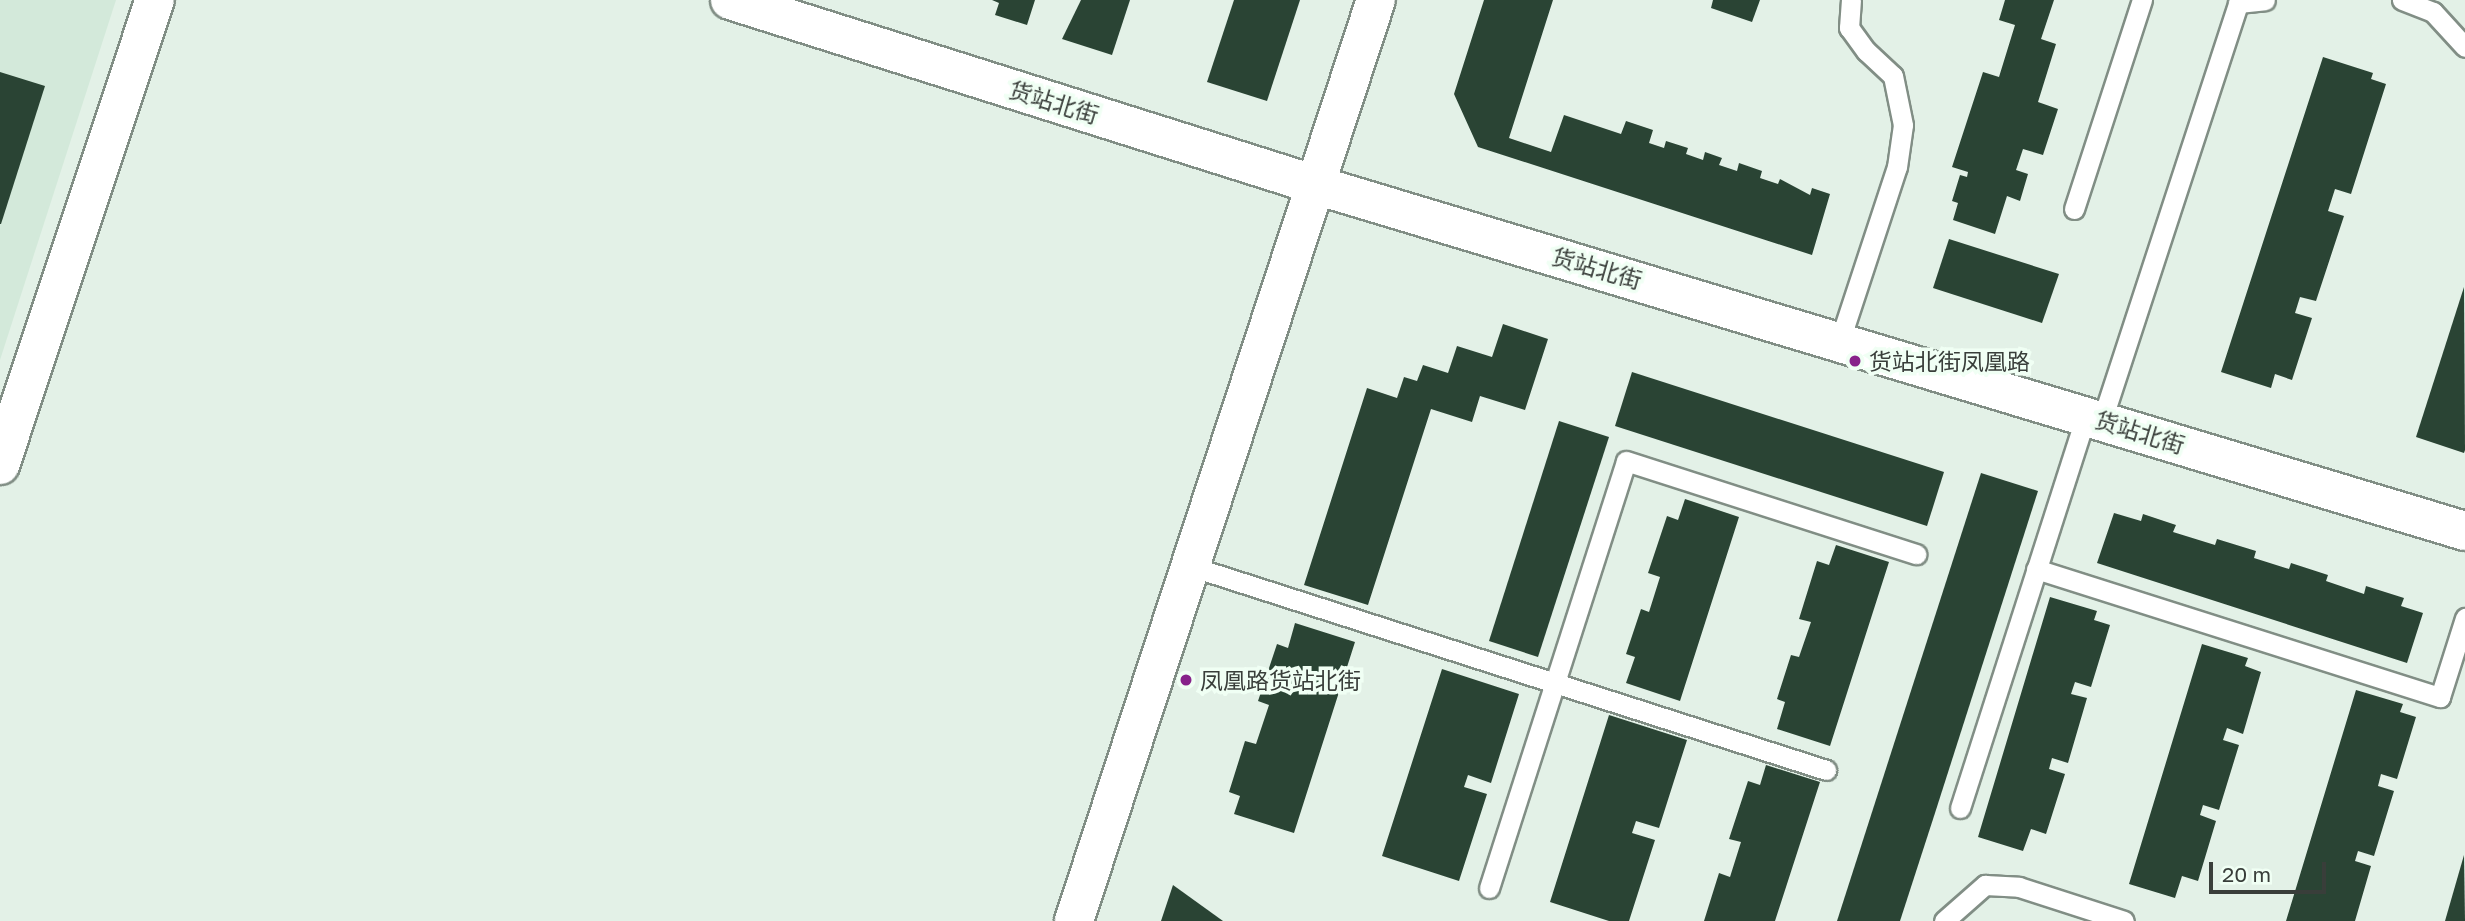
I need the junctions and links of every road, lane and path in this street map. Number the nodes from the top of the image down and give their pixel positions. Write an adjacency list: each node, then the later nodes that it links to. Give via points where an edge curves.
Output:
1 (155, 0): 14 (street)
2 (730, 0): 10 (street, 货站北街)
3 (1376, 0): 10 (street)
4 (1851, 0): 12 (lane, via 1849,27 1893,76 1903,125 1896,167)
5 (2143, 0): 11 (lane)
6 (2265, 0): 8 (lane)
7 (2402, 0): 9 (lane, via 2433,12)
8 (2238, 1): 13 (lane)
9 (2465, 47)
10 (1316, 184): 12 (street, 货站北街); 17 (street)
11 (2074, 209)
12 (1840, 340): 13 (street, 货站北街)
13 (2094, 418): 15 (street, 货站北街); 18 (lane)
14 (0, 465)
15 (2465, 531)
16 (1916, 554): 20 (lane, via 1626,460)
17 (1190, 566): 20 (lane); 24 (street)
18 (2036, 569): 19 (lane, via 2440,698); 22 (lane)
19 (2465, 618)
20 (1555, 683): 21 (lane); 23 (lane)
21 (1826, 770)
22 (1960, 808)
23 (1489, 888)
24 (1074, 921)
25 (1944, 921): 26 (lane, via 1985,885 2019,887)
26 (2124, 921)

